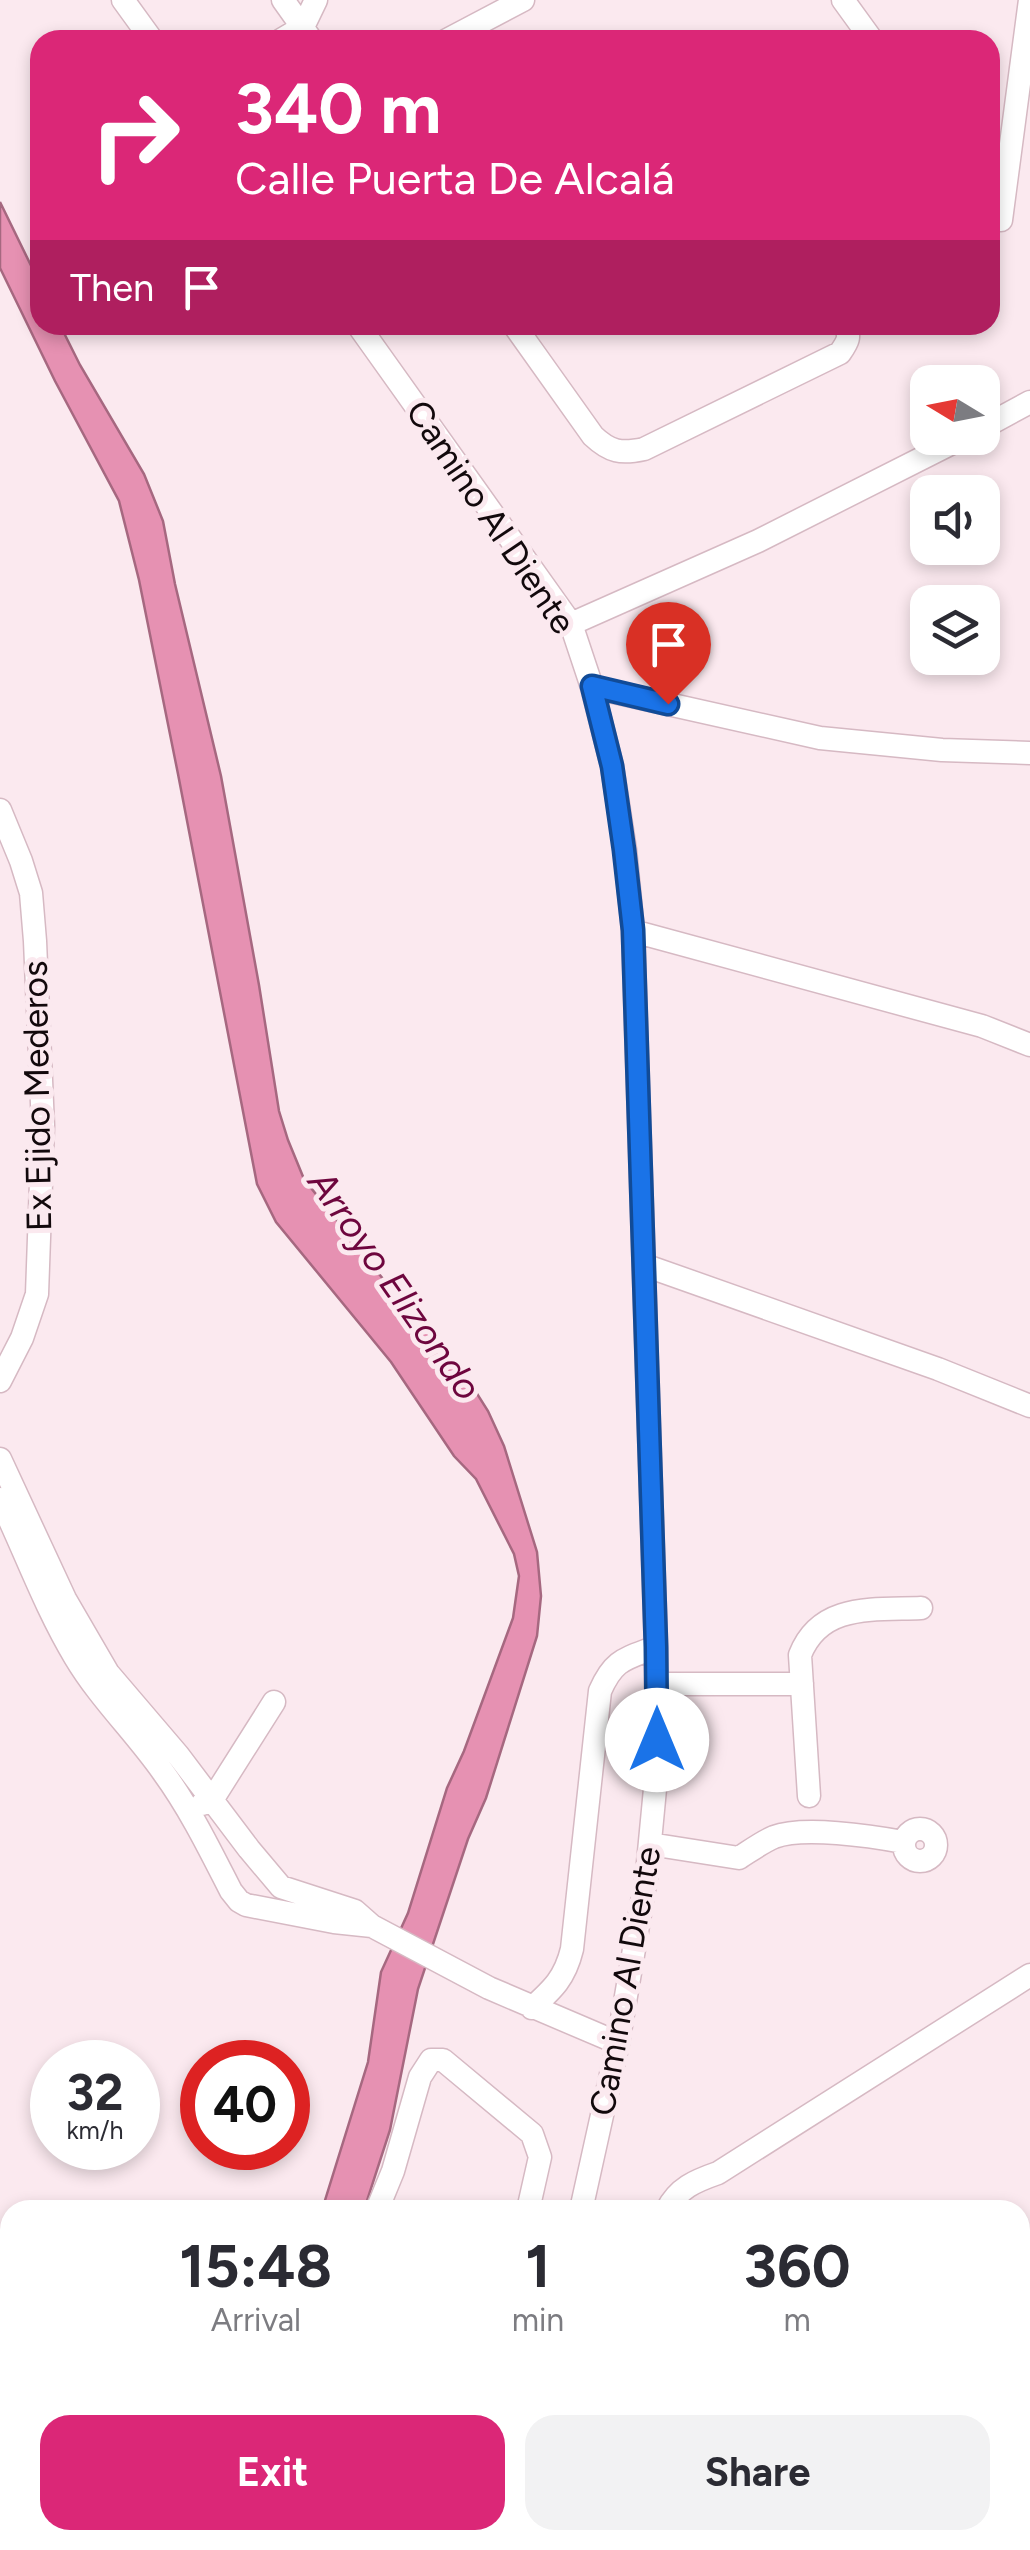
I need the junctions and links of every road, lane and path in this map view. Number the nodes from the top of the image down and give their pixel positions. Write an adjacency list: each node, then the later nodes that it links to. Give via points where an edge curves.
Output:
1 (123, 0): 7 (street)
2 (283, 0): 8 (street)
3 (316, 0): 9 (street)
4 (523, 0): 10 (street)
5 (843, 0): 11 (street)
6 (1030, 0): 12 (street)
7 (145, 30)
8 (304, 30)
9 (308, 30)
10 (466, 30)
11 (865, 30)
12 (1001, 119): 13 (street)
13 (1001, 220)
14 (365, 335): 20 (street, Camino Al Diente)
15 (521, 335): 16 (street, via 593,436 624,454 840,352)
16 (848, 335)
17 (1030, 402): 18 (street)
18 (1000, 418)
19 (929, 455): 20 (street, via 758,542)
20 (571, 624): 21 (street, Camino Al Diente)
21 (592, 686): 22 (street, via 820,738); 24 (street, Camino Al Diente, via 612,766)
22 (1030, 753)
23 (0, 810): 27 (street, Ex Ejido Mederos, via 31,893 43,1126 36,1294)
24 (633, 930): 25 (street); 26 (street, Camino Al Diente)
25 (1030, 1045)
26 (644, 1266): 28 (street); 33 (street, Camino Al Diente)
27 (0, 1381)
28 (1030, 1406)
29 (0, 1459): 31 (street)
30 (0, 1498): 31 (street)
31 (57, 1603): 38 (street, via 178,1755)
32 (921, 1608): 35 (street, via 840,1614 820,1624 800,1656)
33 (656, 1647): 34 (street, Camino Al Diente); 47 (street, via 620,1661 600,1691 572,1948 567,1969)
34 (657, 1684): 35 (street); 40 (street, Camino Al Diente)
35 (802, 1684): 37 (street)
36 (274, 1702): 38 (street)
37 (809, 1796)
38 (201, 1805): 41 (street); 42 (street)
39 (903, 1842): 40 (street, via 786,1834 740,1858)
40 (650, 1844): 48 (street, Camino Al Diente)
41 (249, 1850): 42 (street); 43 (street)
42 (217, 1864): 44 (street, via 239,1901)
43 (282, 1887): 44 (street); 45 (street, via 355,1912)
44 (270, 1909): 45 (street)
45 (378, 1929): 47 (street)
46 (1030, 1975): 52 (street)
47 (532, 2008): 48 (street)
48 (618, 2043): 51 (street, Camino Al Diente)
49 (381, 2200): 50 (street, via 420,2077 431,2060 443,2060 532,2134 540,2158)
50 (530, 2200)
51 (583, 2200)
52 (672, 2200)

